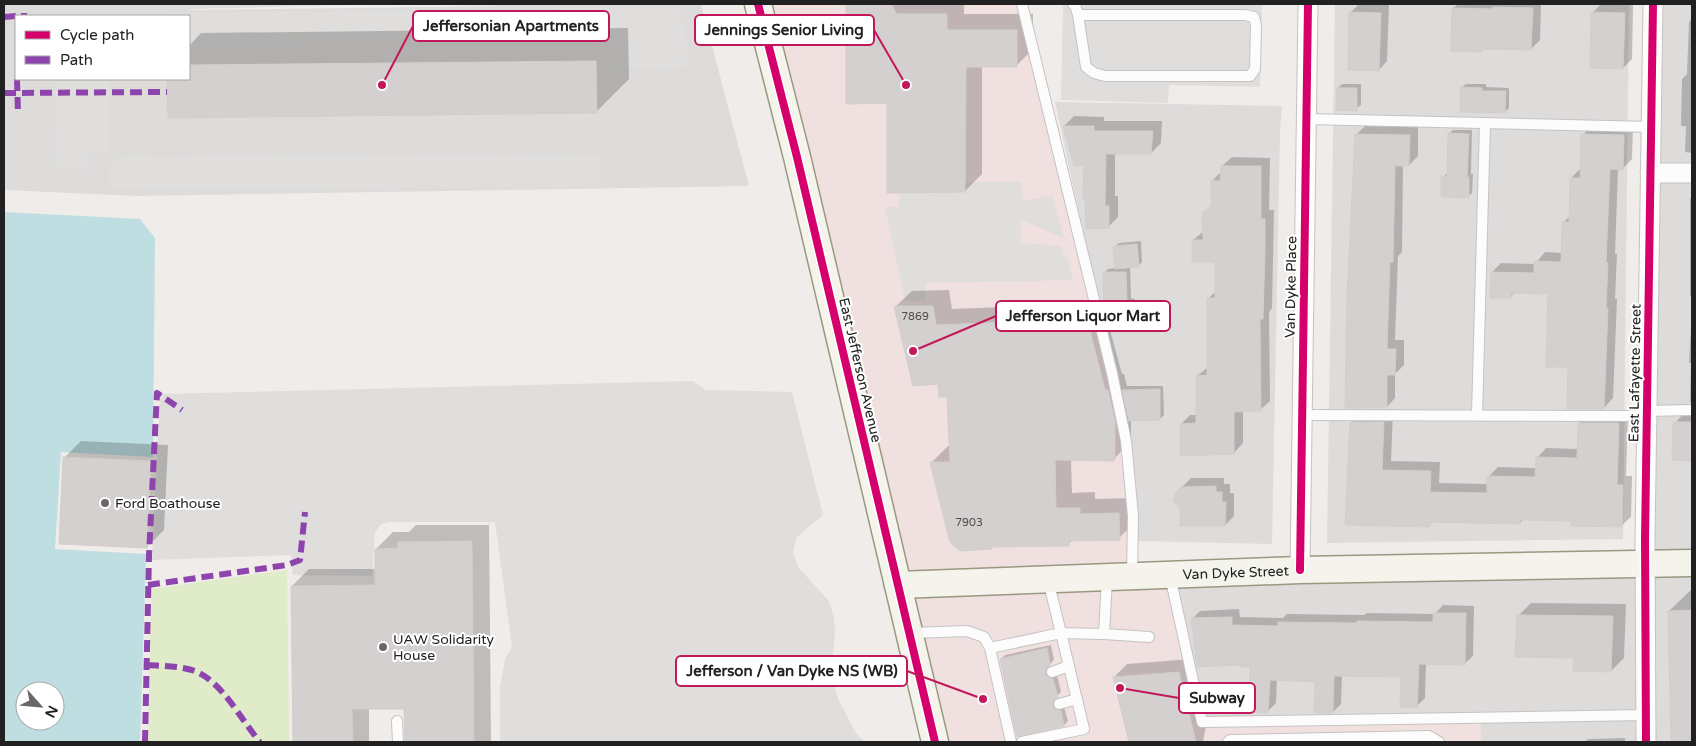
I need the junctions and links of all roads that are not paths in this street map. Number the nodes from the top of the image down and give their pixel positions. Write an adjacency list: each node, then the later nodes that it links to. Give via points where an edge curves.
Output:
1 (758, 4): 21 (main road, East Jefferson Avenue)
2 (1022, 4): 19 (lane, via 1126,441 1133,516)
3 (1308, 4): 6 (street, Van Dyke Place)
4 (1653, 4): 8 (street, East Lafayette Street)
5 (1076, 7): 5 (lane, via 1086,67 1094,73 1105,76 1250,76 1255,69 1254,17)
6 (1306, 119): 7 (lane); 13 (street, Van Dyke Place)
7 (1485, 123): 8 (lane); 14 (lane)
8 (1651, 127): 9 (street, East Lafayette Street)
9 (1650, 173): 10 (street); 12 (street, East Lafayette Street)
10 (1692, 173)
11 (1692, 410): 12 (lane)
12 (1647, 413): 14 (lane); 16 (street, East Lafayette Street)
13 (1302, 415): 14 (lane); 17 (street, Van Dyke Place)
14 (1477, 415)
15 (1692, 563): 16 (main road, Van Dyke Street)
16 (1645, 564): 17 (main road, Van Dyke Street); 31 (street, East Lafayette Street)
17 (1300, 570): 18 (main road, Van Dyke Street)
18 (1170, 575): 19 (main road, Van Dyke Street); 31 (lane, via 1202,722)
19 (1120, 577): 20 (main road, Van Dyke Street); 24 (lane)
20 (1048, 580): 21 (main road, Van Dyke Street); 23 (lane)
21 (898, 585): 22 (main road, East Jefferson Avenue)
22 (909, 633): 26 (lane, via 967,632 984,637); 34 (main road, East Jefferson Avenue)
23 (1061, 633): 24 (lane); 26 (lane); 27 (lane)
24 (1104, 634): 25 (lane)
25 (1149, 637)
26 (990, 648): 35 (lane, via 1010,717)
27 (1069, 666): 28 (lane); 29 (lane)
28 (1052, 672)
29 (1077, 699): 30 (lane); 36 (lane, via 1084,729)
30 (1059, 704)
31 (1646, 716): 39 (street, East Lafayette Street)
32 (397, 721): 33 (lane)
33 (398, 742)
34 (934, 742)
35 (1011, 742)
36 (1022, 742)
37 (1228, 742): 38 (lane, via 1429,736)
38 (1439, 742)
39 (1646, 742)

